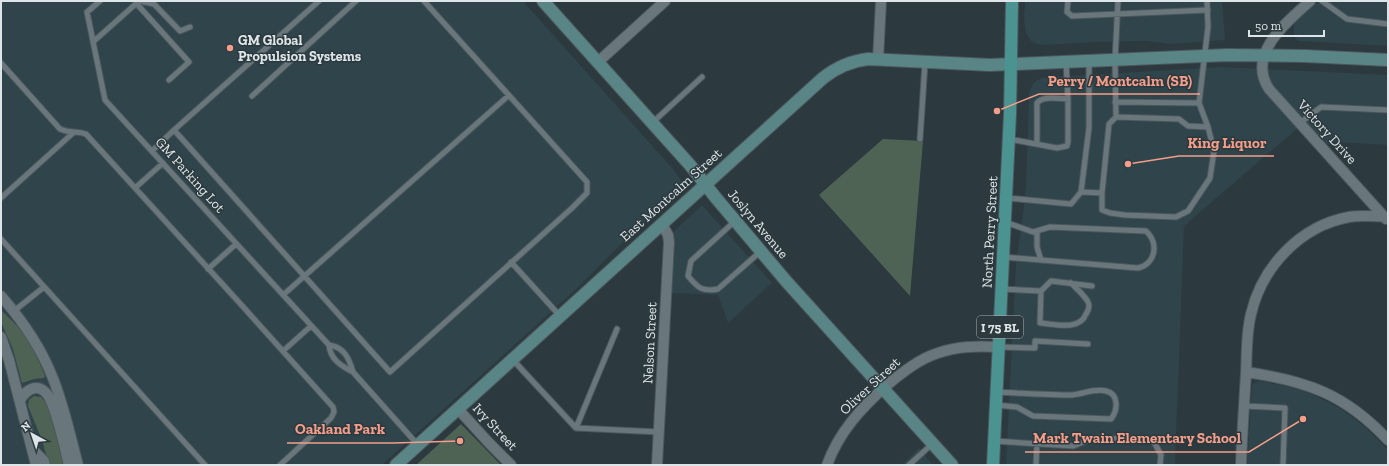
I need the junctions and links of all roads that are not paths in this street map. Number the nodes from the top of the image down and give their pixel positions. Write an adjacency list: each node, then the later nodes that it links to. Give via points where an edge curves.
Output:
1 (100, 1): 19 (lane, GM Parking Lot, via 87,12)
2 (319, 1): 43 (lane)
3 (356, 1): 33 (lane)
4 (424, 1): 34 (lane)
5 (665, 1): 26 (street)
6 (881, 1): 22 (street)
7 (1012, 1): 30 (main road, North Perry Street / I 75 BL)
8 (1068, 1): 16 (lane, via 1067,12 1072,16)
9 (1118, 1): 16 (lane)
10 (1207, 1): 15 (lane)
11 (1310, 1): 21 (street, via 1282,27)
12 (1322, 1): 17 (lane, via 1347,19)
13 (138, 2): 18 (lane, via 154,4 180,31); 19 (lane); 32 (lane, via 189,62)
14 (547, 2): 26 (main road, Joslyn Avenue)
15 (1208, 10): 16 (lane); 20 (lane)
16 (1118, 13): 23 (lane)
17 (1388, 24)
18 (190, 28)
19 (93, 42): 48 (lane, GM Parking Lot, via 105,100)
20 (1204, 55): 21 (main road, East Montcalm Street); 23 (main road, East Montcalm Street); 37 (lane)
21 (1264, 55): 24 (main road, East Montcalm Street); 41 (street, Victory Drive, via 1263,71 1266,84)
22 (878, 60): 27 (main road, East Montcalm Street); 50 (main road, East Montcalm Street, via 850,62 829,73)
23 (1115, 60): 25 (main road, East Montcalm Street); 36 (lane)
24 (1388, 60)
25 (1089, 61): 28 (main road, East Montcalm Street); 52 (lane, via 1089,128)
26 (598, 62): 40 (main road, Joslyn Avenue)
27 (925, 62): 30 (main road, East Montcalm Street); 45 (lane)
28 (1066, 62): 30 (main road, East Montcalm Street); 35 (lane)
29 (1, 64): 44 (lane, via 60,129 68,133)
30 (1011, 64): 46 (main road, North Perry Street / I 75 BL)
31 (702, 77): 40 (lane)
32 (169, 80)
33 (252, 96)
34 (508, 96): 66 (lane, via 586,182 587,193); 68 (lane)
35 (1068, 99): 47 (lane, via 1039,100); 47 (lane, via 1067,146 1057,148)
36 (1116, 102): 37 (lane); 39 (lane)
37 (1199, 104): 42 (lane)
38 (1388, 110): 41 (lane, via 1321,107)
39 (1116, 116): 42 (lane, via 1179,118 1188,126); 53 (lane, via 1109,124)
40 (652, 123): 50 (main road, Joslyn Avenue)
41 (1300, 123): 56 (street, Victory Drive)
42 (1208, 127): 53 (lane, via 1214,151 1210,178 1188,211 1176,217 1110,213 1102,210)
43 (174, 130): 48 (lane); 68 (lane)
44 (74, 132): 51 (lane, via 86,134); 54 (lane)
45 (920, 139)
46 (1009, 139): 47 (lane); 55 (main road, North Perry Street / I 75 BL)
47 (1037, 144)
48 (152, 151): 49 (lane, GM Parking Lot)
49 (163, 163): 51 (lane); 62 (lane, GM Parking Lot)
50 (705, 184): 57 (main road, Joslyn Avenue); 59 (main road, East Montcalm Street)
51 (135, 188): 67 (lane)
52 (1081, 192): 53 (lane); 55 (lane, via 1071,204)
53 (1102, 193)
54 (1, 198)
55 (1006, 198): 58 (main road, North Perry Street / I 75 BL)
56 (1387, 218): 88 (street, via 1360,216 1332,222 1315,229 1281,256 1265,278 1253,305 1248,328)
57 (736, 221): 63 (main road, Joslyn Avenue); 63 (lane, via 691,261 688,276 698,287 708,291 718,289)
58 (1005, 222): 60 (lane); 64 (main road, North Perry Street / I 75 BL)
59 (662, 224): 78 (main road, East Montcalm Street); 96 (street, Nelson Street, via 669,242)
60 (1037, 232): 65 (lane); 65 (lane, via 1050,227 1140,230 1150,235 1153,241 1153,256 1150,262 1138,268)
61 (1, 239): 71 (lane)
62 (236, 244): 67 (lane); 74 (lane, GM Parking Lot)
63 (761, 251): 89 (main road, Joslyn Avenue)
64 (1004, 257): 65 (lane); 72 (main road, North Perry Street / I 75 BL)
65 (1040, 260)
66 (511, 262): 68 (lane, via 390,372); 78 (lane)
67 (208, 269): 85 (lane)
68 (305, 275): 74 (lane)
69 (1071, 283): 70 (lane); 73 (lane, via 1051,281); 73 (lane, via 1088,302 1089,307 1085,317 1074,325 1040,323)
70 (1092, 286)
71 (44, 287): 77 (lane); 107 (lane)
72 (1002, 289): 73 (lane); 84 (main road, North Perry Street / I 75 BL)
73 (1041, 291)
74 (283, 295): 79 (lane, GM Parking Lot)
75 (1, 296): 77 (street)
76 (1, 302): 77 (street)
77 (14, 311): 106 (street, via 36,343 52,376)
78 (560, 316): 86 (main road, East Montcalm Street)
79 (311, 326): 83 (lane, GM Parking Lot); 85 (lane)
80 (617, 329): 95 (lane)
81 (1, 337): 91 (street)
82 (1088, 344): 84 (lane, via 1035,341 1034,348)
83 (329, 345): 87 (lane, GM Parking Lot, via 329,353 341,366); 87 (lane, GM Parking Lot, via 337,346 345,354)
84 (999, 347): 89 (street, Oliver Street, via 963,347 937,353 912,366); 90 (main road, North Perry Street / I 75 BL)
85 (283, 352): 108 (lane, via 334,412 331,418)
86 (512, 360): 94 (main road, East Montcalm Street); 95 (lane)
87 (353, 372): 101 (lane, GM Parking Lot)
88 (1246, 372): 93 (street); 97 (street, via 1297,382 1329,394 1361,415)
89 (883, 389): 100 (main road, Joslyn Avenue); 112 (street, Oliver Street, via 849,424)
90 (997, 392): 92 (main road, North Perry Street / I 75 BL); 92 (lane, via 1073,395 1098,390 1107,391 1116,401 1116,408 1111,419 1033,416 1017,407)
91 (20, 400): 102 (street); 105 (street, via 24,393 33,388 43,390 47,394 53,405)
92 (996, 405): 98 (main road, North Perry Street / I 75 BL)
93 (1244, 406): 118 (street); 119 (lane, via 1285,408)
94 (458, 409): 101 (main road, East Montcalm Street); 110 (street, Ivy Street)
95 (576, 428): 96 (lane)
96 (659, 432): 111 (street, Nelson Street)
97 (1388, 440)
98 (994, 441): 99 (lane); 115 (main road, North Perry Street / I 75 BL)
99 (1037, 443): 116 (lane); 117 (lane, via 1073,446 1094,438 1153,440 1161,455)
100 (933, 444): 113 (lane); 114 (main road, Joslyn Avenue)
101 (418, 445): 109 (main road, East Montcalm Street)
102 (31, 448): 103 (street); 104 (street)
103 (36, 465)
104 (45, 465)
105 (69, 465)
106 (78, 465)
107 (204, 465)
108 (280, 465)
109 (396, 465)
110 (511, 465)
111 (658, 465)
112 (827, 465)
113 (909, 465)
114 (952, 465)
115 (993, 465)
116 (1036, 465)
117 (1160, 465)
118 (1241, 465)
119 (1284, 465)

